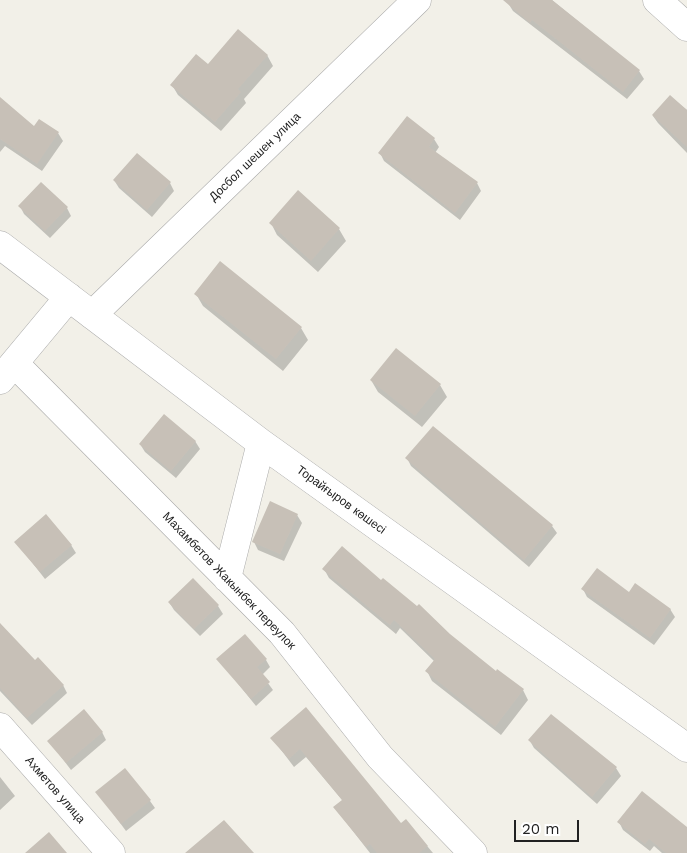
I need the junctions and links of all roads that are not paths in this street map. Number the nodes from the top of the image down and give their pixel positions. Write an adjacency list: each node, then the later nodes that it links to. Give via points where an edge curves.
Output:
1 (417, 0): 6 (street, Досбол шешен улица)
2 (656, 0): 3 (street)
3 (687, 27)
4 (0, 245): 5 (street, Торайғыров көшесі)
5 (69, 297): 6 (street, Торайғыров көшесі); 7 (street)
6 (92, 315): 8 (street, Торайғыров көшесі)
7 (7, 372): 9 (street, Махамбетов Жакынбек переулок)
8 (261, 443): 9 (street); 11 (street, Торайғыров көшесі)
9 (227, 578): 13 (street, Махамбетов Жакынбек переулок, via 282,633 380,757)
10 (0, 727): 12 (street, Ахметов улица)
11 (687, 748)
12 (111, 853)
13 (473, 853)

